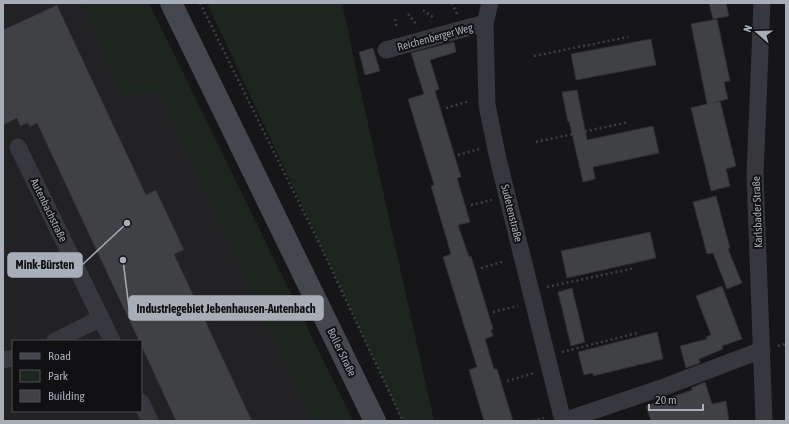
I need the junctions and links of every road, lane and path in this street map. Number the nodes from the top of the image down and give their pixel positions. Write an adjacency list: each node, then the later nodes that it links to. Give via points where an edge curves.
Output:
1 (171, 3): 28 (main road, Boller Straße)
2 (200, 3): 29 (path, via 320,245)
3 (490, 3): 5 (street, Sudetenstraße)
4 (762, 3): 23 (street, Karlsbader Straße, via 755,174)
5 (485, 23): 7 (street, Reichenberger Weg); 9 (street, Sudetenstraße)
6 (628, 37): 8 (path)
7 (386, 50)
8 (534, 56)
9 (486, 96): 10 (path); 14 (street, Sudetenstraße, via 498,159)
10 (446, 108)
11 (629, 122): 12 (path)
12 (536, 142)
13 (18, 147): 19 (street, Autenbachstraße)
14 (522, 256): 15 (path); 17 (street, Sudetenstraße)
15 (481, 268)
16 (635, 268): 17 (path)
17 (532, 296): 18 (path); 24 (street, Sudetenstraße)
18 (493, 312)
19 (101, 318): 21 (street); 22 (street, Autenbachstraße)
20 (637, 333): 24 (path)
21 (58, 340)
22 (112, 340)
23 (762, 350): 30 (street); 31 (street, Karlsbader Straße)
24 (548, 363): 25 (path); 30 (street, Sudetenstraße)
25 (507, 381)
26 (142, 404): 27 (street)
27 (150, 421)
28 (375, 421)
29 (403, 421)
30 (563, 421)
31 (764, 421)

